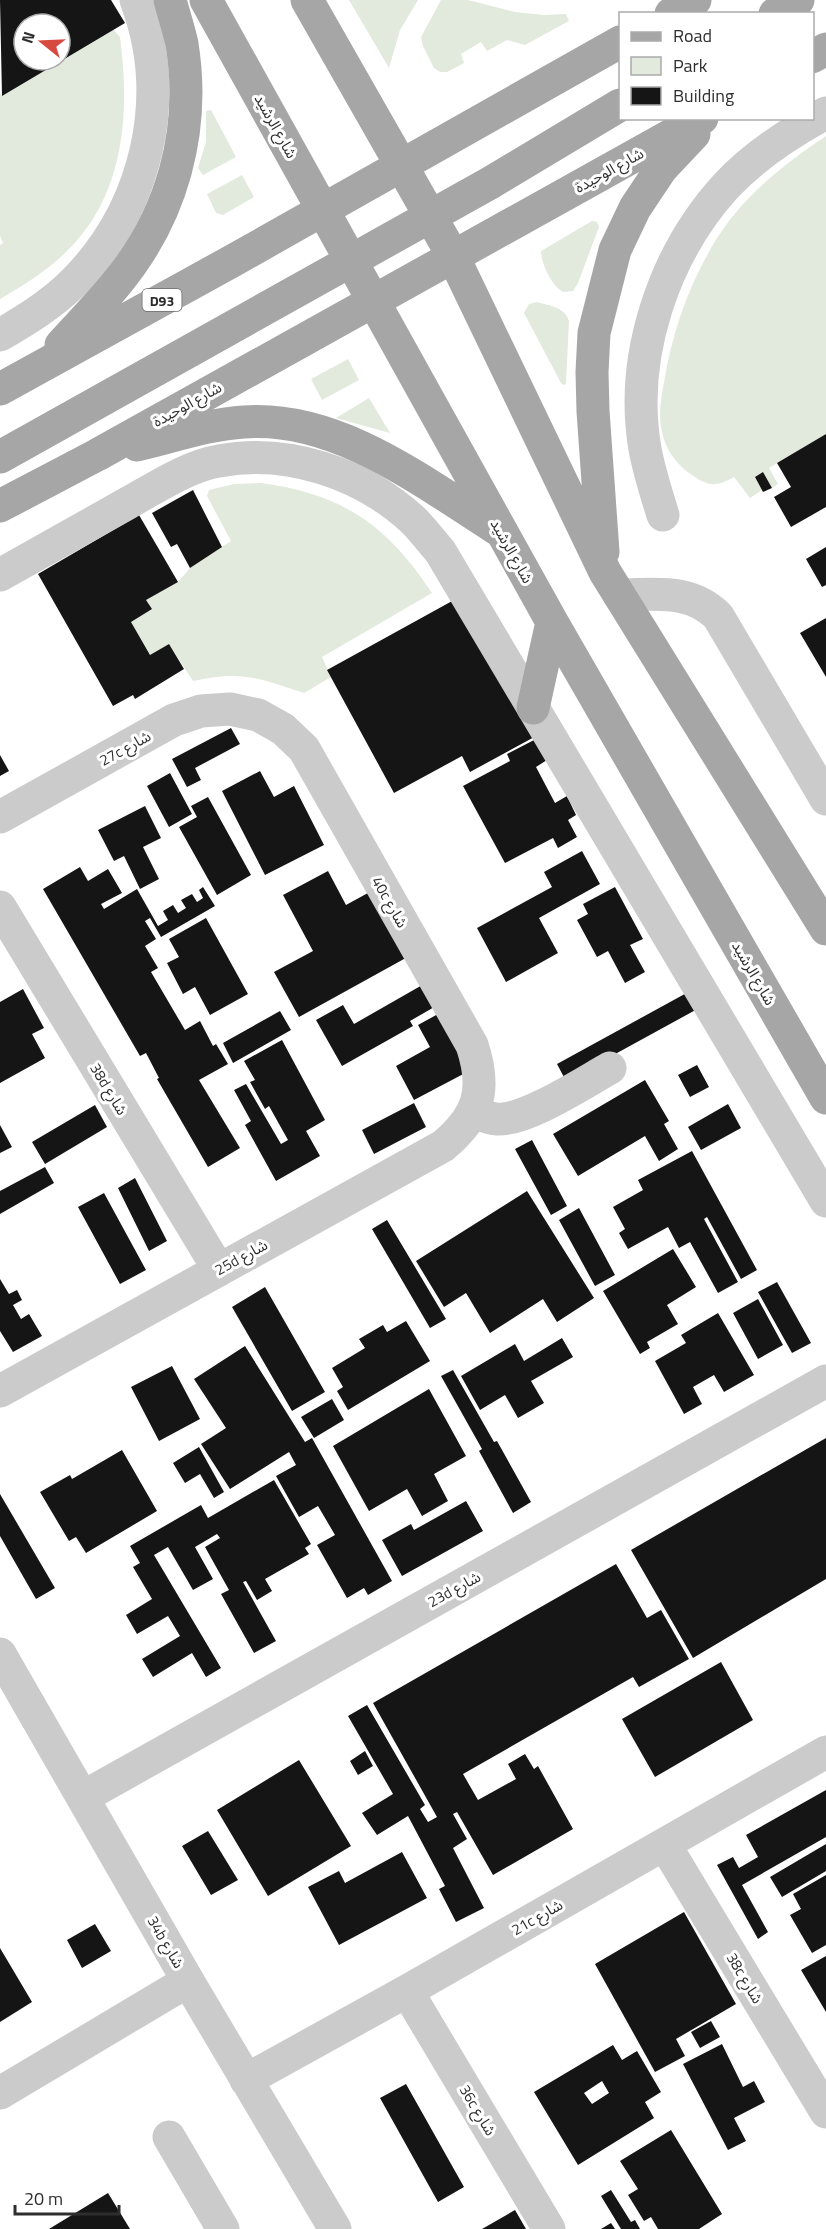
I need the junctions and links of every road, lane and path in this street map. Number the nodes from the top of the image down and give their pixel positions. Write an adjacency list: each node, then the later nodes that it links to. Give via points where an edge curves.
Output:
1 (136, 0): 20 (street, via 143,18 154,91 144,164 132,197 97,256 74,282 48,305)
2 (171, 0): 21 (main road, via 182,44 186,88 176,174 142,249 117,284)
3 (206, 0): 15 (main road, شارع الرشيد)
4 (307, 0): 14 (main road)
5 (695, 0): 7 (main road)
6 (798, 0): 8 (main road)
7 (674, 12)
8 (779, 12)
9 (619, 43): 14 (main road)
10 (619, 106): 16 (main road)
11 (698, 120): 17 (main road, شارع الوحيدة)
12 (711, 120): 29 (main road, via 661,169 635,208 615,250 594,333 592,372)
13 (813, 120): 26 (street, via 764,152 727,185 698,221 674,264 652,321 642,402 645,447)
14 (402, 165): 15 (main road); 16 (main road)
15 (322, 209): 18 (main road, شارع الرشيد); 21 (main road, D93)
16 (429, 216): 17 (main road); 18 (main road)
17 (453, 256): 19 (main road, شارع الوحيدة); 29 (main road)
18 (350, 260): 19 (main road, شارع الرشيد); 24 (main road)
19 (373, 300): 23 (main road, شارع الوحيدة); 27 (main road, شارع الرشيد)
20 (0, 335)
21 (44, 364): 22 (main road, D93)
22 (0, 389)
23 (97, 455): 25 (main road, شارع الوحيدة); 27 (main road, via 244,422 316,430 393,462)
24 (0, 457)
25 (0, 506)
26 (663, 515)
27 (501, 531): 30 (main road, شارع الرشيد)
28 (0, 574): 31 (street, via 174,477 217,461 262,456 306,464 355,481 413,521 440,551)
29 (612, 583): 33 (street, via 697,600 718,616); 36 (main road)
30 (552, 622): 31 (main road); 38 (main road, شارع الرشيد)
31 (533, 708): 40 (street)
32 (258, 715): 34 (street, 27c شارع, via 230,709 201,711 174,720); 39 (street, 40c شارع, via 283,729 304,749 472,1045 479,1067 479,1090)
33 (826, 799)
34 (0, 817)
35 (0, 907): 41 (street, 38d شارع)
36 (826, 929)
37 (610, 1068): 39 (street, via 513,1118 495,1119)
38 (826, 1098)
39 (473, 1112): 41 (street, 25d شارع, via 443,1146)
40 (826, 1201)
41 (219, 1270): 43 (street, 25d شارع)
42 (826, 1381): 46 (street, 23d شارع)
43 (0, 1391)
44 (0, 1654): 46 (street, 34b شارع)
45 (826, 1752): 47 (street, 21c شارع)
46 (83, 1797): 48 (street, 34b شارع)
47 (665, 1845): 49 (street, 21c شارع); 52 (street, 38c شارع)
48 (188, 1981): 50 (street, 34b شارع); 51 (street)
49 (407, 1992): 50 (street, 21c شارع); 56 (street, 36c شارع)
50 (246, 2080): 55 (street, 34b شارع)
51 (0, 2093)
52 (826, 2112)
53 (169, 2137): 54 (street)
54 (223, 2229)
55 (335, 2229)
56 (549, 2229)

